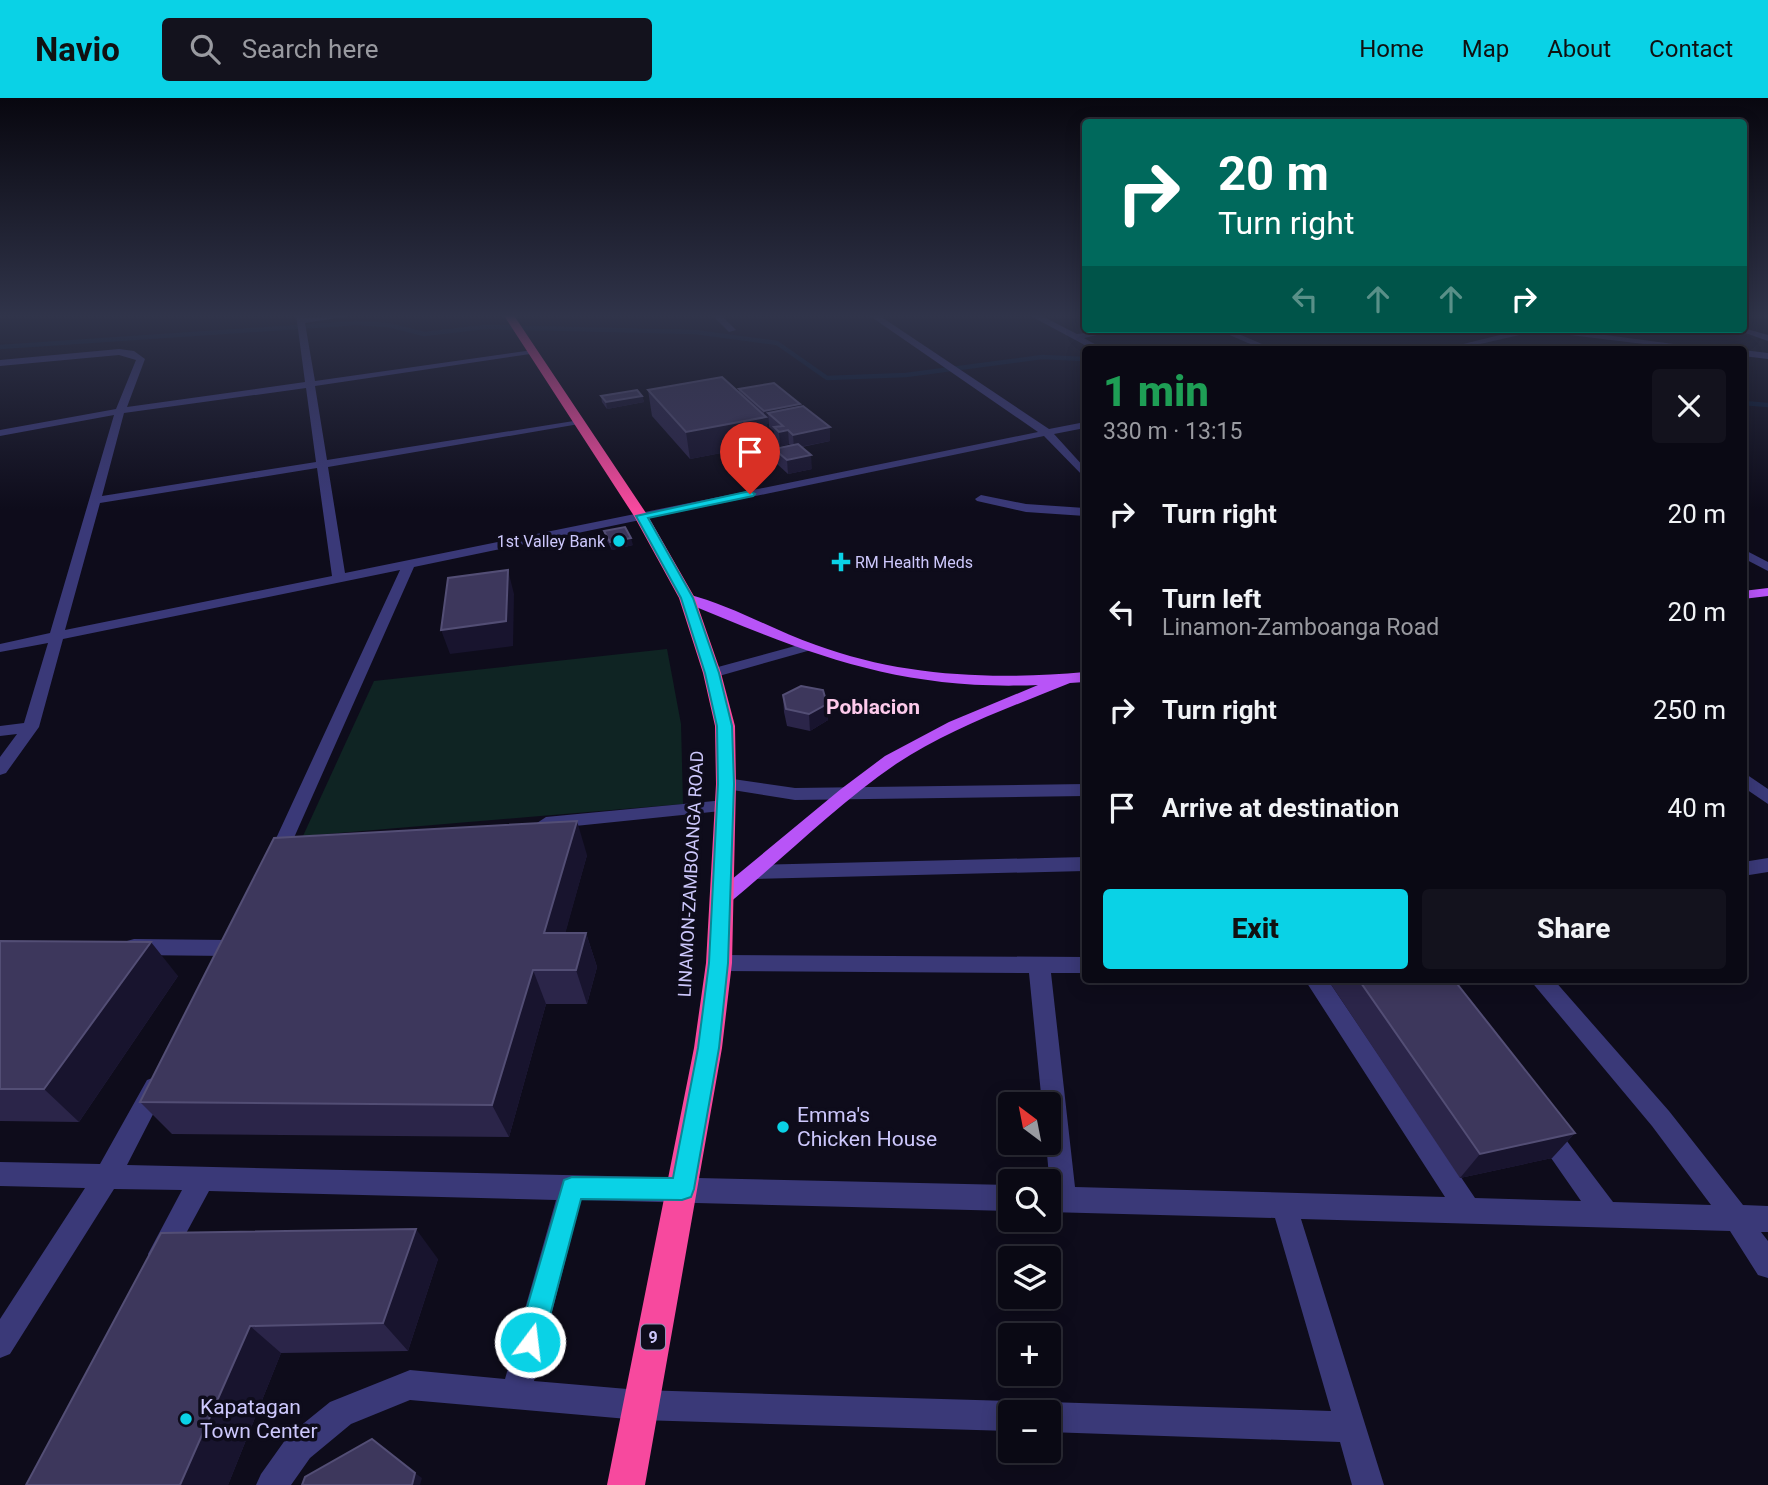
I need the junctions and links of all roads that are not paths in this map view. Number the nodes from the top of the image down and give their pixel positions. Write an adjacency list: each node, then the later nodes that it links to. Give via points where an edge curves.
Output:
1 (134, 379): 7 (street)
2 (307, 379): 6 (street)
3 (346, 379): 6 (street)
4 (550, 379): 8 (highway, LINAMON-ZAMBOANGA ROAD / 9)
5 (969, 379): 11 (street)
6 (308, 384): 7 (street); 12 (street)
7 (120, 411): 10 (street); 15 (street)
8 (580, 423): 12 (street); 17 (highway, LINAMON-ZAMBOANGA ROAD / 9)
9 (1082, 426): 11 (street)
10 (0, 433)
11 (1047, 433): 13 (street); 17 (street)
12 (321, 464): 15 (street); 21 (street)
13 (1082, 472)
14 (981, 499): 16 (street, via 1038,510)
15 (93, 500): 25 (street)
16 (1082, 512)
17 (641, 516): 19 (street); 24 (highway, LINAMON-ZAMBOANGA ROAD / 9)
18 (1747, 555): 20 (street)
19 (409, 564): 21 (street); 45 (street, via 288,848)
20 (1768, 567)
21 (339, 578): 25 (street)
22 (1768, 592): 23 (main road)
23 (1747, 595)
24 (687, 598): 26 (main road); 28 (highway, LINAMON-ZAMBOANGA ROAD / 9)
25 (59, 635): 27 (street); 31 (street)
26 (807, 647): 28 (street); 30 (main road, via 905,673)
27 (0, 648)
28 (712, 673): 35 (highway, LINAMON-ZAMBOANGA ROAD / 9, via 725,726)
29 (1082, 677): 30 (main road)
30 (1066, 679): 37 (main road, via 932,737)
31 (31, 727): 32 (street); 33 (street)
32 (0, 731)
33 (0, 769)
34 (1747, 781): 38 (street)
35 (726, 784): 37 (street, via 794,794); 39 (highway, LINAMON-ZAMBOANGA ROAD / 9)
36 (1082, 790): 37 (street)
37 (844, 795): 44 (main road)
38 (1768, 798)
39 (725, 806): 40 (street); 46 (highway, LINAMON-ZAMBOANGA ROAD / 9)
40 (531, 825)
41 (1082, 864): 44 (street)
42 (1768, 865): 43 (street)
43 (1747, 868)
44 (755, 872): 46 (main road)
45 (264, 882)
46 (721, 899): 50 (highway, LINAMON-ZAMBOANGA ROAD / 9)
47 (240, 926): 49 (street)
48 (109, 947): 49 (street)
49 (228, 948): 53 (street)
50 (719, 963): 51 (street); 63 (highway, LINAMON-ZAMBOANGA ROAD / 9)
51 (1039, 964): 52 (street); 58 (street)
52 (1082, 965)
53 (216, 972)
54 (1318, 983): 67 (street)
55 (1544, 983): 69 (street)
56 (164, 1069): 60 (street)
57 (1532, 1114): 68 (street)
58 (1054, 1169)
59 (0, 1174): 60 (street)
60 (107, 1177): 61 (street); 73 (street)
61 (201, 1180): 62 (street); 72 (street)
62 (572, 1188): 63 (street); 74 (street)
63 (682, 1189): 64 (street); 75 (highway, LINAMON-ZAMBOANGA ROAD / 9)
64 (998, 1198)
65 (1061, 1199): 66 (street)
66 (1284, 1205): 67 (street); 78 (street)
67 (1468, 1210): 68 (street)
68 (1606, 1214): 69 (street)
69 (1738, 1217): 70 (street); 71 (street)
70 (1768, 1219)
71 (1768, 1265)
72 (147, 1278)
73 (0, 1345)
74 (516, 1394): 75 (street); 79 (street, via 410,1385 341,1413 299,1447)
75 (639, 1405): 76 (street); 80 (highway, LINAMON-ZAMBOANGA ROAD / 9)
76 (998, 1416)
77 (1061, 1417): 78 (street)
78 (1352, 1427): 81 (street)
79 (272, 1485)
80 (626, 1485)
81 (1368, 1485)

